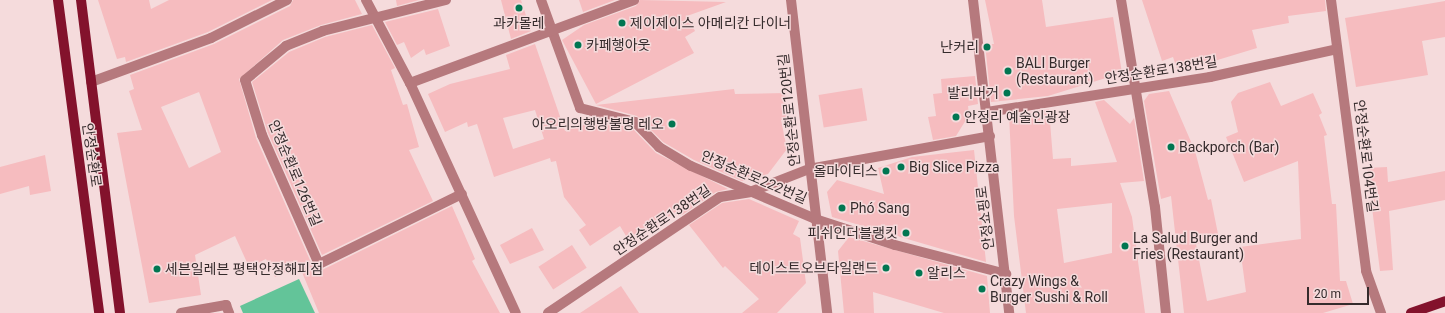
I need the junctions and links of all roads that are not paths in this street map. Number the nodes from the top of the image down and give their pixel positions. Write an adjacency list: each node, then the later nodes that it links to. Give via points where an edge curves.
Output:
1 (58, 0): 26 (main road, 안정순환로)
2 (81, 0): 15 (main road, 안정순환로)
3 (287, 0): 15 (street, via 211,38)
4 (366, 0): 12 (street)
5 (446, 0): 12 (street, 안정순환로126번길)
6 (541, 0): 13 (street, 안정순환로222번길)
7 (634, 0): 13 (street)
8 (791, 0): 20 (street, 안정순환로120번길)
9 (973, 0): 18 (street, 안정쇼핑로)
10 (1121, 0): 17 (street)
11 (1331, 0): 14 (street, 안정순환로104번길)
12 (375, 18): 16 (street); 22 (street, 안정순환로126번길, via 323,31 286,46 245,80 262,135 319,264)
13 (550, 32): 16 (street); 21 (street, 안정순환로222번길, via 580,108 635,122 659,147)
14 (1337, 49): 17 (street, 안정순환로138번길, via 1210,78); 35 (street, 안정순환로104번길, via 1366,271)
15 (91, 82): 27 (main road, 안정순환로)
16 (410, 83): 22 (street)
17 (1133, 89): 18 (street, 안정순환로138번길); 34 (street, via 1155,207)
18 (987, 112): 19 (street, 안정쇼핑로)
19 (990, 136): 20 (street, 안정순환로138번길); 24 (street, 안정쇼핑로)
20 (809, 169): 21 (street, 안정순환로138번길); 23 (street, 안정순환로120번길)
21 (750, 192): 23 (street, 안정순환로222번길); 31 (street, 안정순환로138번길, via 720,197)
22 (462, 194): 30 (street)
23 (815, 219): 24 (street, 안정순환로222번길, via 894,245); 32 (street, 안정순환로120번길)
24 (1006, 274): 33 (street, 안정쇼핑로)
25 (1445, 302): 36 (main road)
26 (99, 313)
27 (120, 313)
28 (181, 313): 29 (street, via 226,305)
29 (230, 313)
30 (516, 313)
31 (548, 313)
32 (827, 313)
33 (1009, 313)
34 (1166, 313)
35 (1381, 313)
36 (1411, 313)

